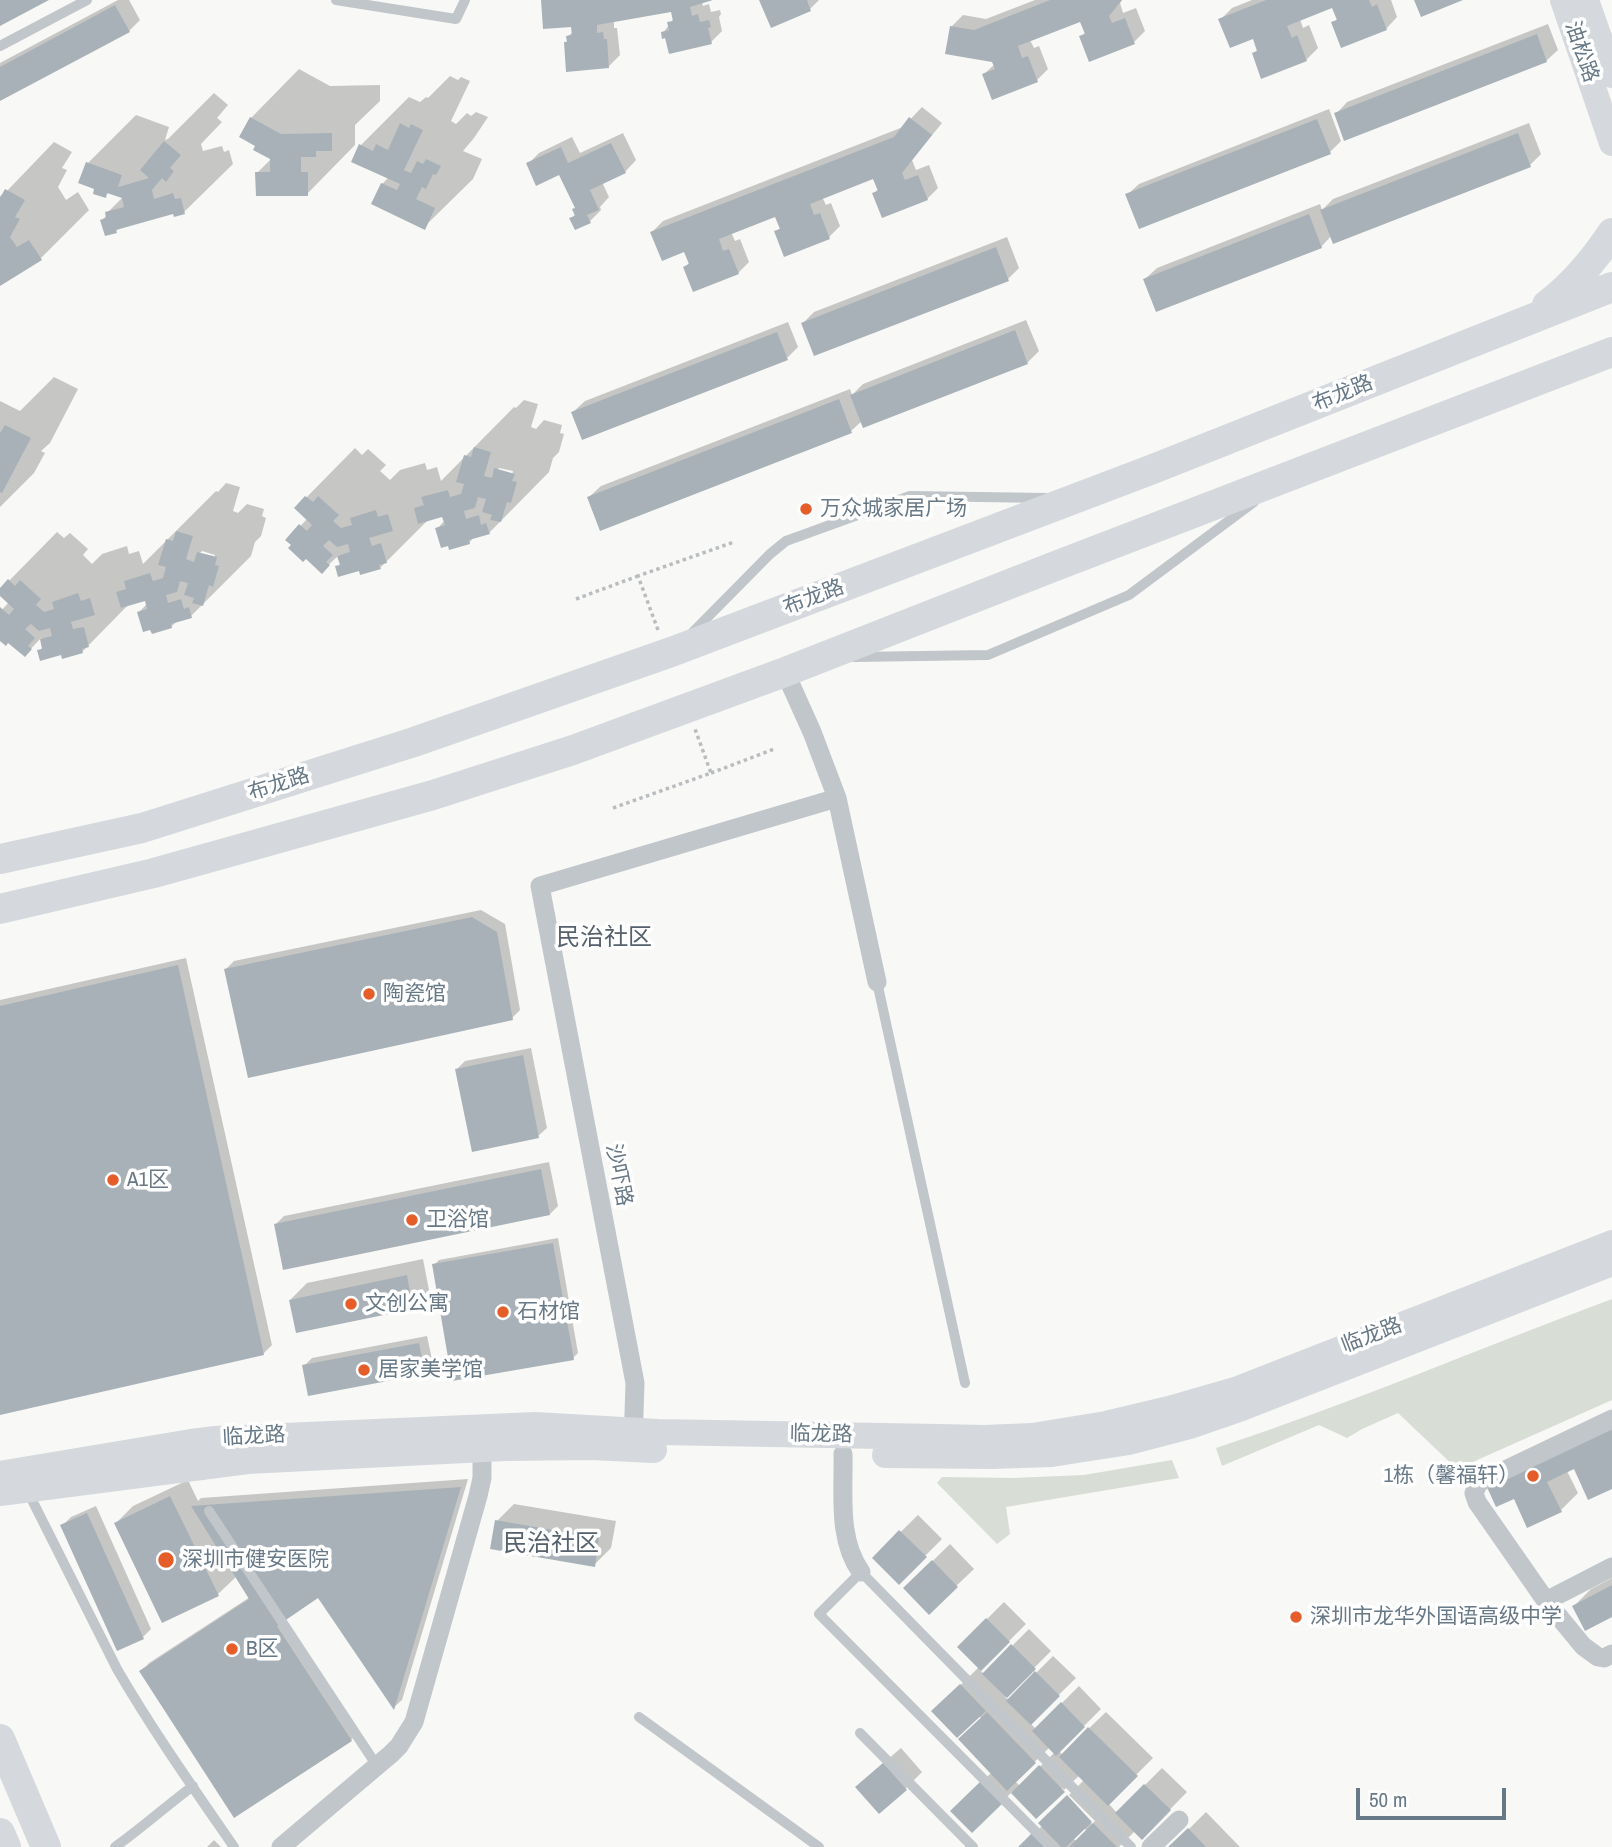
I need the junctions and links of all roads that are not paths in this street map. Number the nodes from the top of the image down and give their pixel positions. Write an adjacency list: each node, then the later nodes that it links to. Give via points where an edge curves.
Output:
1 (87, 0): 6 (lane)
2 (336, 0): 3 (lane, via 456,19)
3 (465, 0)
4 (1563, 0): 8 (main road, 油松路)
5 (1586, 0): 7 (main road, 油松路)
6 (0, 46)
7 (1612, 75)
8 (1612, 143)
9 (1612, 233): 11 (main road, via 1575,280)
10 (1612, 287): 11 (main road, 布龙路)
11 (1520, 323): 14 (main road, 布龙路)
12 (1612, 352): 13 (main road)
13 (1292, 475): 16 (main road); 16 (lane, via 1129,595 988,655)
14 (1076, 498): 15 (main road, 布龙路); 15 (lane, via 911,496 786,541)
15 (674, 651): 19 (main road, 布龙路, via 414,742 142,828)
16 (821, 658): 17 (main road)
17 (785, 672): 18 (street); 20 (main road, via 573,750 433,795 154,873)
18 (837, 798): 21 (street); 26 (street, 沙吓路, via 540,886 635,1383)
19 (0, 859)
20 (0, 909)
21 (877, 982): 24 (lane)
22 (1612, 1243): 26 (main road, 临龙路, via 1235,1390 1106,1424 984,1438)
23 (1612, 1263): 28 (main road, 临龙路, via 1190,1426 1052,1454)
24 (965, 1383)
25 (1612, 1419): 35 (street, via 1482,1481 1475,1489 1477,1502)
26 (634, 1440): 27 (main road, 临龙路, via 591,1447); 28 (main road, 临龙路); 29 (main road, 临龙路, via 585,1427 535,1425 215,1439)
27 (482, 1449): 30 (main road, 临龙路, via 248,1461); 40 (street, via 478,1496 414,1722 399,1746)
28 (843, 1454): 34 (street, via 845,1535)
29 (0, 1474)
30 (27, 1490): 31 (main road, 临龙路); 41 (lane, via 117,1669)
31 (0, 1493)
32 (209, 1511): 40 (lane)
33 (1612, 1567): 35 (street)
34 (861, 1572): 51 (lane, via 819,1614); 52 (lane)
35 (1546, 1601): 36 (street, via 1587,1650 1601,1658)
36 (1612, 1654)
37 (639, 1717): 49 (lane)
38 (860, 1733): 50 (lane)
39 (0, 1739): 45 (main road)
40 (377, 1766): 48 (street)
41 (193, 1786): 46 (lane); 47 (lane)
42 (1179, 1820): 53 (street)
43 (0, 1833): 44 (main road)
44 (6, 1847)
45 (46, 1847)
46 (115, 1847)
47 (234, 1847)
48 (281, 1847)
49 (819, 1847)
50 (973, 1847)
51 (1051, 1847)
52 (1132, 1847)
53 (1151, 1847)

